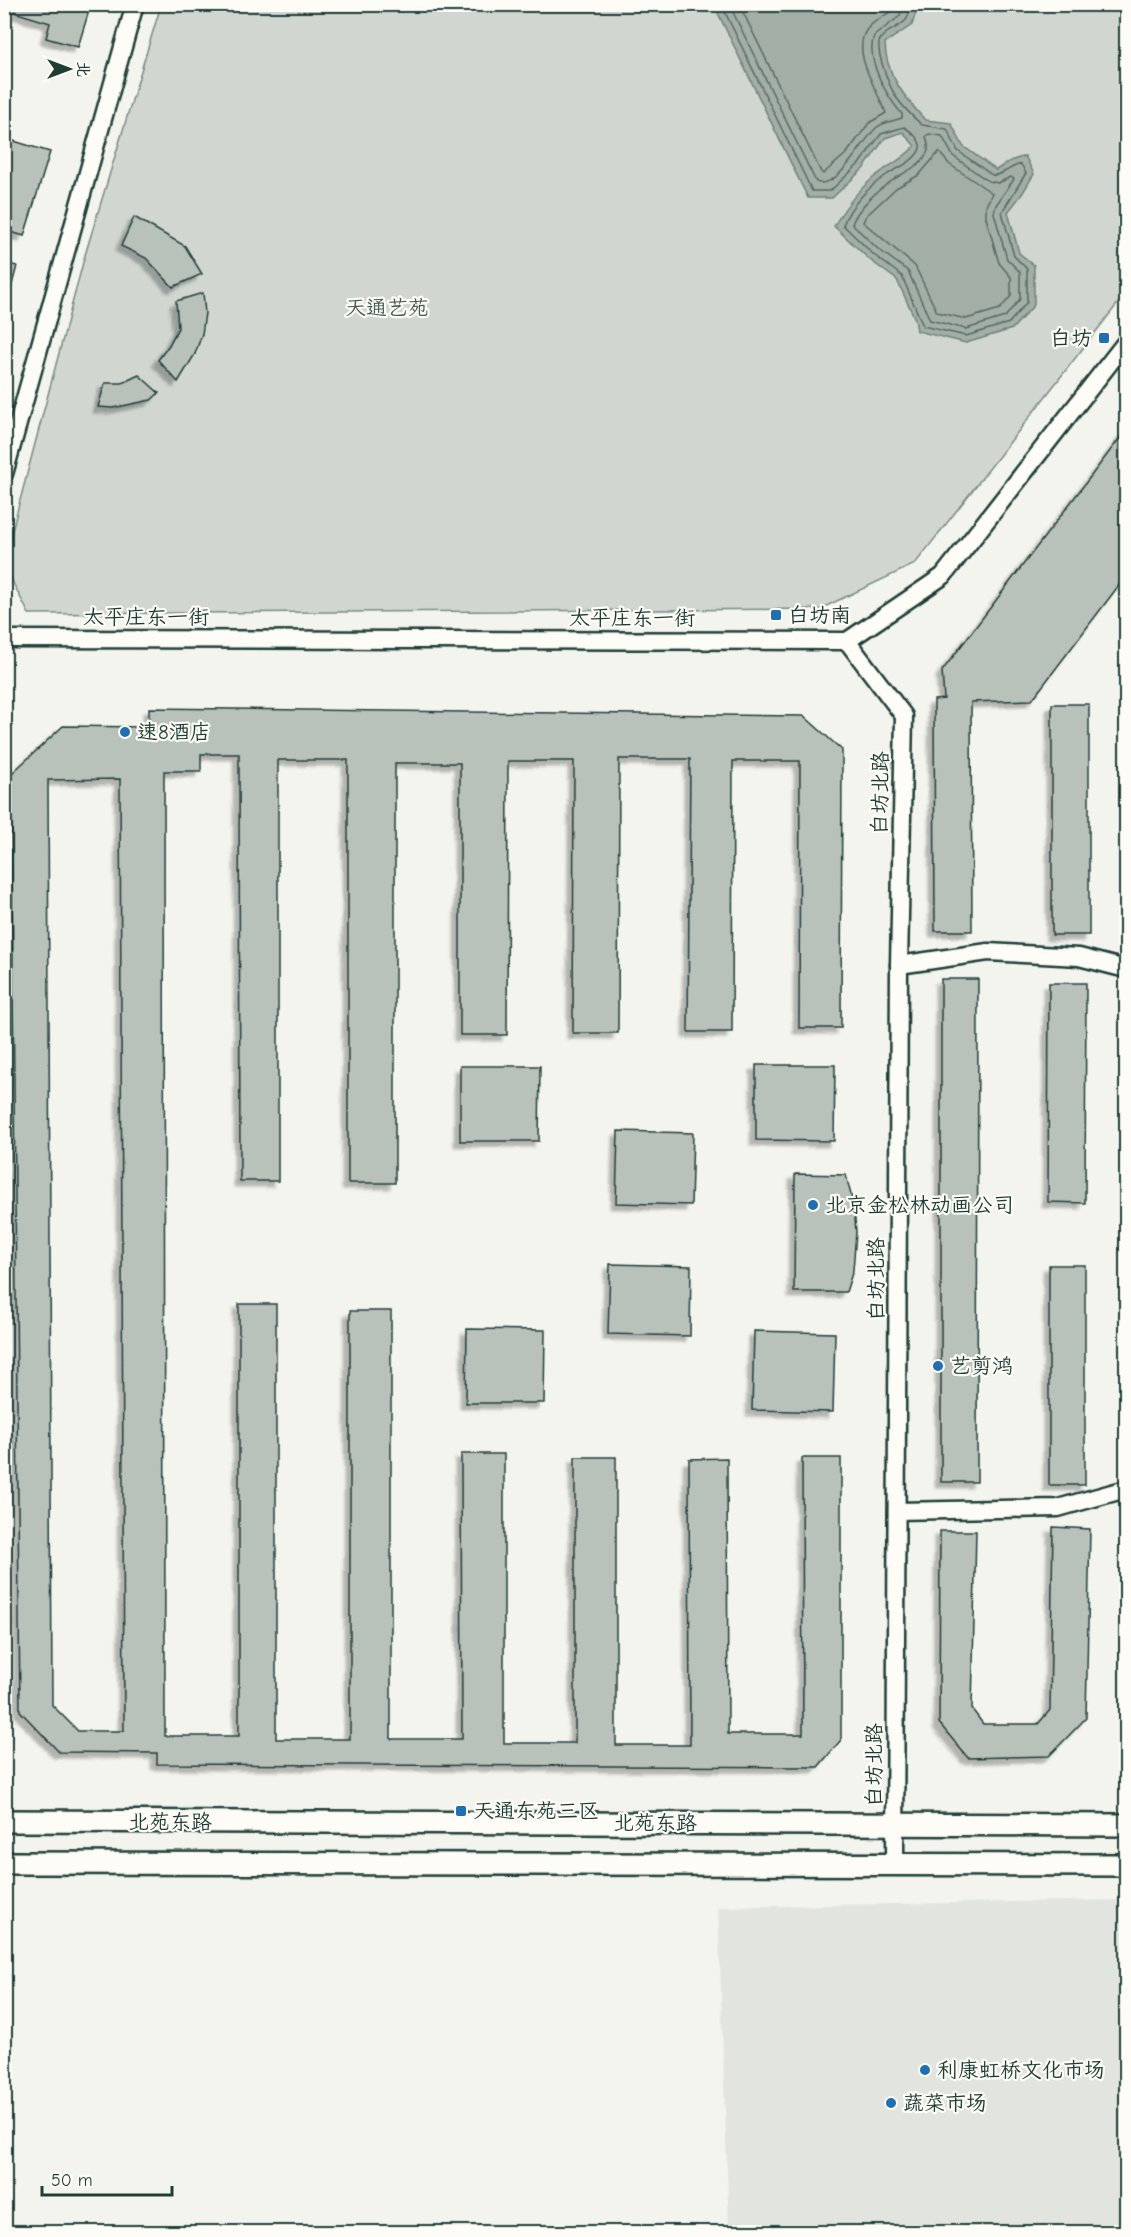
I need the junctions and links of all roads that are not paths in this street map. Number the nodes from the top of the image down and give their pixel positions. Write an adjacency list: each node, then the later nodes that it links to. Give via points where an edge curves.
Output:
1 (135, 4): 3 (street)
2 (1126, 342): 5 (street, via 943,576)
3 (4, 474)
4 (4, 639): 5 (street, 太平庄东一街)
5 (847, 641): 6 (street, 白坊北路, via 904,716)
6 (900, 965): 7 (street, via 988,952 1079,957); 9 (street, 白坊北路)
7 (1126, 969)
8 (1126, 1489): 9 (street, via 1058,1508)
9 (897, 1511): 11 (street, 白坊北路)
10 (4, 1821): 11 (main road, 北苑东路)
11 (896, 1824): 12 (main road, 北苑东路); 14 (street, 白坊北路)
12 (1126, 1825)
13 (4, 1863): 14 (main road, 北苑东路)
14 (896, 1865): 15 (main road, 北苑东路)
15 (1126, 1865)

